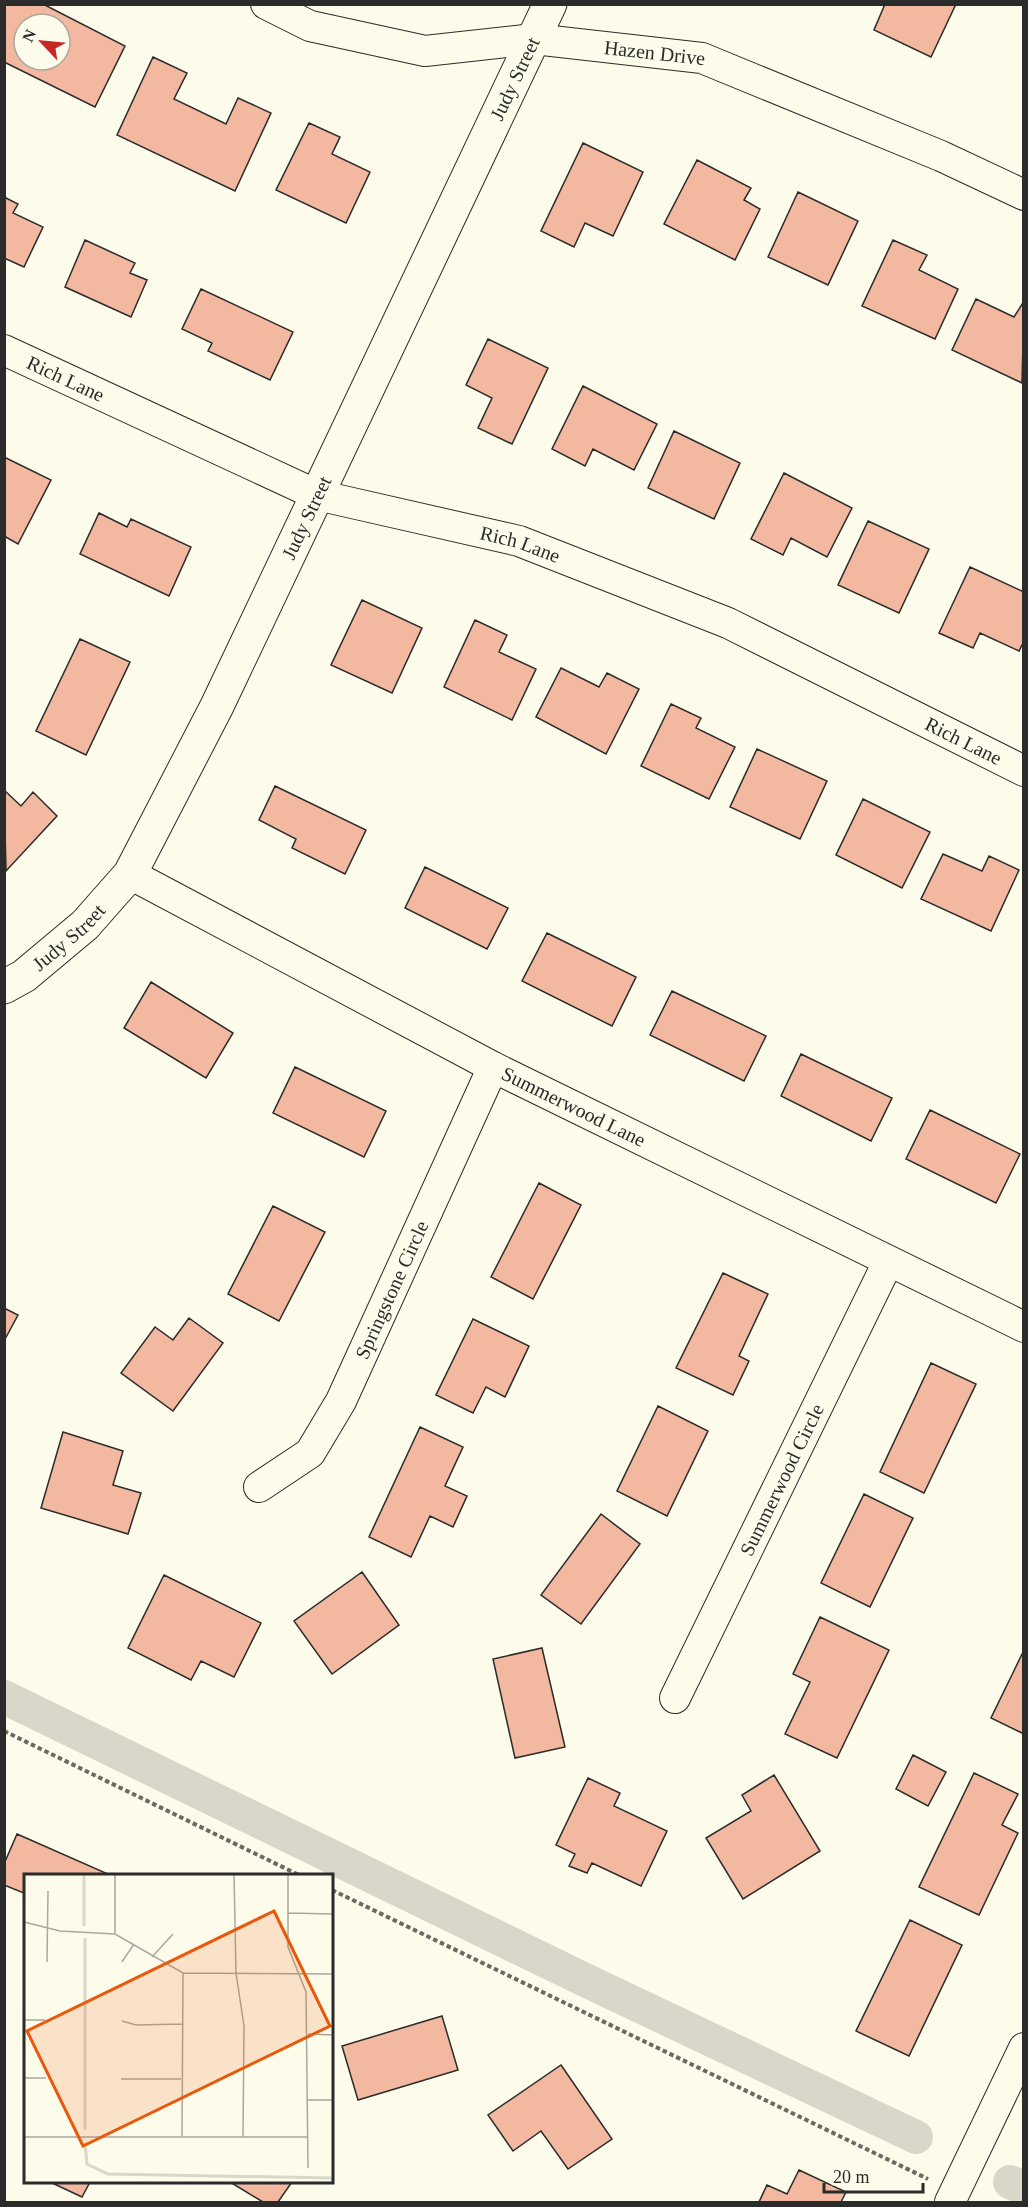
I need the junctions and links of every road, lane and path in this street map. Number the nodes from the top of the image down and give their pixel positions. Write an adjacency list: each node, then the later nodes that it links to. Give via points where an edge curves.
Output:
1 (266, 4): 3 (street, Hazen Drive, via 310,26 425,51)
2 (550, 4): 3 (street, Judy Street)
3 (534, 39): 4 (street, Hazen Drive, via 702,58); 6 (street, Judy Street)
4 (1020, 185)
5 (4, 350): 6 (street, Rich Lane)
6 (317, 495): 7 (street, Rich Lane, via 519,541 728,623); 8 (street, Judy Street, via 217,706)
7 (1023, 771)
8 (130, 874): 9 (street, Judy Street, via 85,925 24,976); 10 (street, Summerwood Lane)
9 (4, 987)
10 (493, 1067): 11 (street, Summerwood Lane); 13 (street, Springstone Circle, via 341,1401 310,1453)
11 (888, 1262): 12 (street, Summerwood Lane); 14 (street, Summerwood Circle)
12 (1023, 1327)
13 (259, 1487)
14 (675, 1698)
15 (4, 1731): 16 (path)
16 (299, 1874)
17 (333, 1890): 19 (path)
18 (1023, 2048): 19 (street)
19 (953, 2197)

